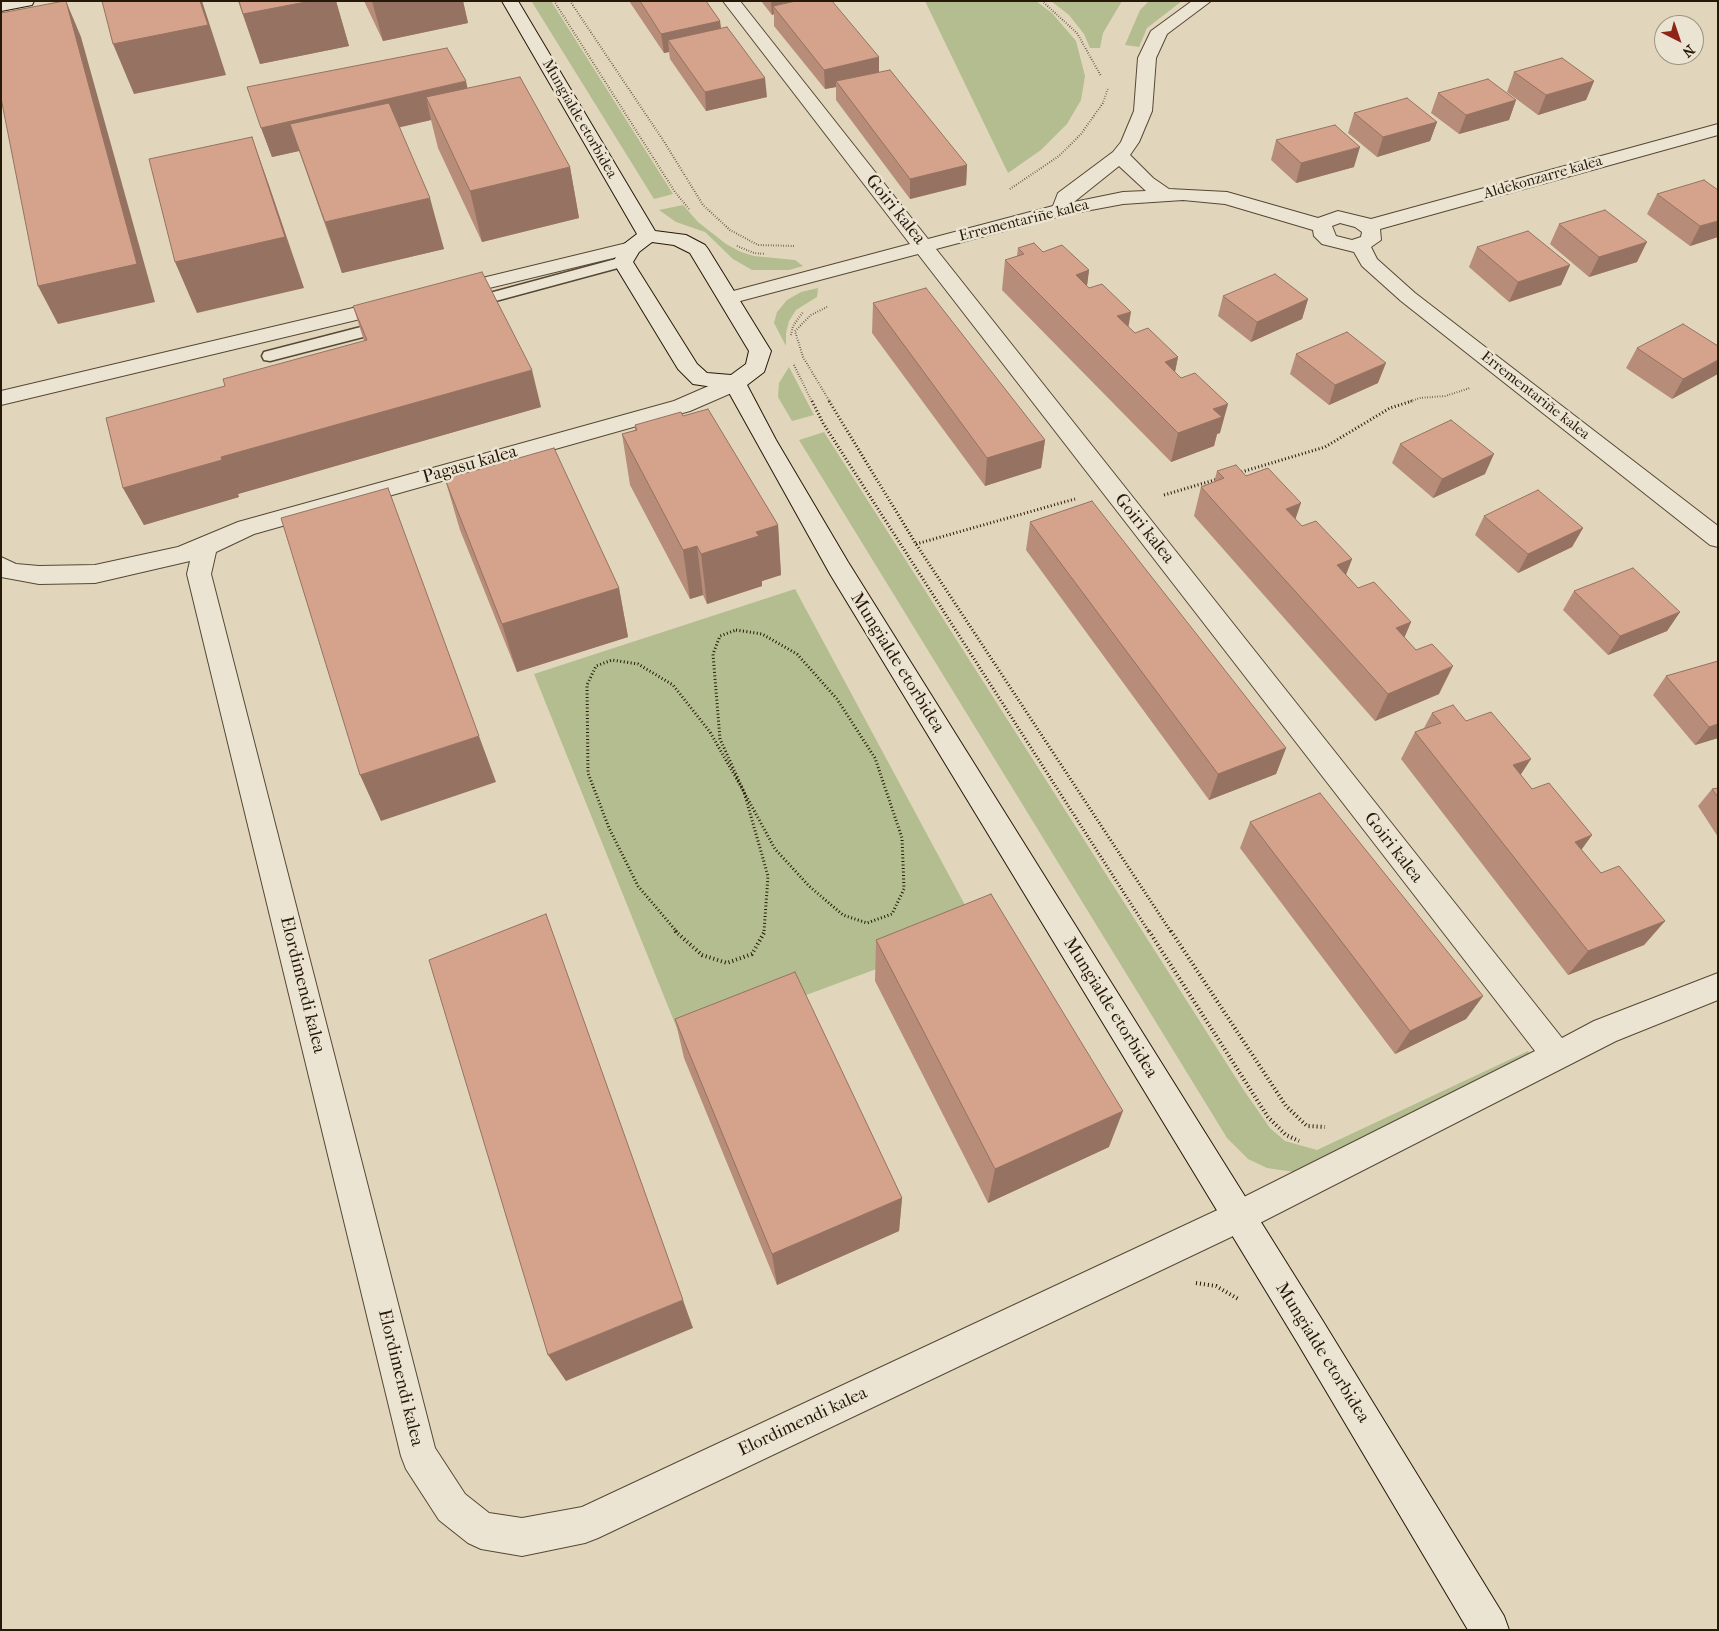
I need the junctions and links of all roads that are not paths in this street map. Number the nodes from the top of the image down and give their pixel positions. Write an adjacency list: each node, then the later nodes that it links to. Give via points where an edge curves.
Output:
1 (26, 1): 5 (street)
2 (510, 1): 11 (street, Mungialde etorbidea)
3 (731, 1): 13 (street, Goiri kalea)
4 (1203, 1): 7 (street, via 1160,31 1147,58 1143,111 1130,142)
5 (1, 6)
6 (1718, 129): 12 (street, Aldekonzarre kalea)
7 (1120, 156): 8 (street, via 1146,182); 9 (street, via 1065,197)
8 (1164, 194): 9 (street, Errementariñe kalea); 10 (street, Errementariñe kalea, via 1227,198)
9 (1062, 210): 13 (street, Errementariñe kalea)
10 (1322, 226): 12 (street, via 1324,236 1336,243); 12 (street, via 1338,217 1355,218)
11 (648, 236): 14 (street); 15 (street, via 679,239 698,249)
12 (1364, 236): 21 (street, Errementariñe kalea, via 1369,262 1408,298)
13 (924, 246): 15 (street, Errementariñe kalea); 25 (street, Goiri kalea)
14 (627, 255): 16 (street); 19 (street, via 689,369 701,379)
15 (729, 298): 19 (street, via 760,351 756,367)
16 (445, 301)
17 (406, 311): 18 (lane); 20 (street)
18 (270, 356)
19 (735, 383): 22 (street, Pagasu kalea, via 682,406 246,528); 26 (street, Mungialde etorbidea, via 764,440 839,568)
20 (1, 398)
21 (1718, 539)
22 (205, 547): 23 (street, Pagasu kalea, via 95,574 39,576 11,572); 26 (street, Elordimendi kalea, via 200,574 419,1456 452,1507 481,1530 522,1537 585,1524)
23 (1, 566)
24 (1718, 986): 25 (street, Elordimendi kalea, via 1605,1031)
25 (1558, 1056): 26 (street, Elordimendi kalea)
26 (1238, 1217): 27 (street, Mungialde etorbidea)
27 (1490, 1630)

